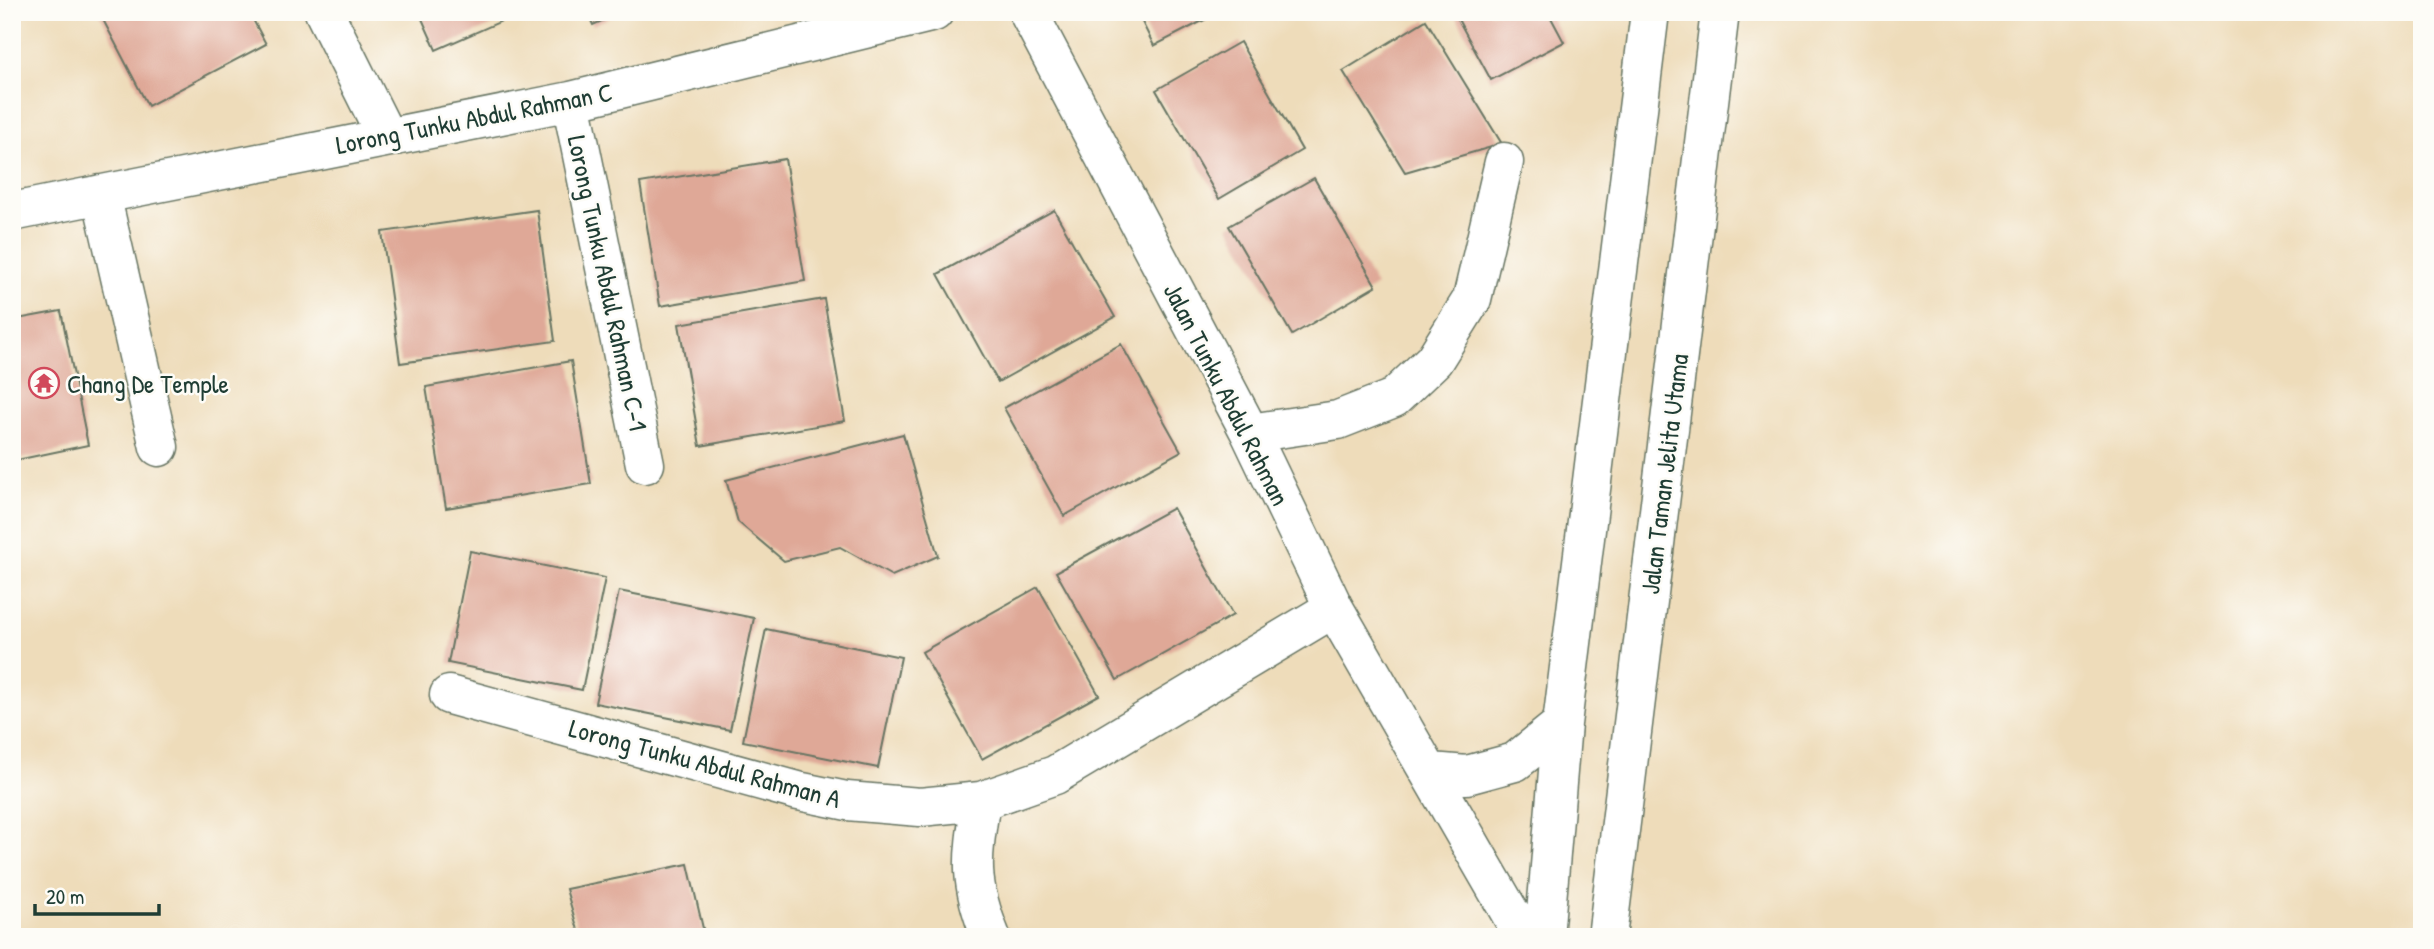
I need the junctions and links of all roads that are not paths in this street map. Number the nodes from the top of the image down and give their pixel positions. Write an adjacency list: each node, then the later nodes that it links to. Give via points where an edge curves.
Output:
1 (324, 12): 7 (street)
2 (934, 12): 6 (street, Lorong Tunku Abdul Rahman C)
3 (1028, 12): 11 (street, Jalan Tunku Abdul Rahman)
4 (1650, 12): 16 (street)
5 (1720, 12): 24 (street, Jalan Taman Jelita Utama)
6 (571, 101): 7 (street, Lorong Tunku Abdul Rahman C); 13 (street, Lorong Tunku Abdul Rahman C-1)
7 (386, 136): 9 (street, Lorong Tunku Abdul Rahman C)
8 (1504, 162): 11 (street, via 1472,299 1434,360 1395,398 1338,421)
9 (102, 194): 10 (street, Lorong Tunku Abdul Rahman C); 12 (street)
10 (12, 212)
11 (1250, 433): 14 (street, Jalan Tunku Abdul Rahman)
12 (159, 447)
13 (645, 464)
14 (1334, 608): 17 (street, Jalan Tunku Abdul Rahman); 18 (street, Lorong Tunku Abdul Rahman A, via 1055,775)
15 (449, 695): 18 (street, Lorong Tunku Abdul Rahman A, via 847,801 920,807)
16 (1562, 724): 17 (street, via 1515,762 1467,775); 23 (street)
17 (1431, 772): 19 (street, Jalan Tunku Abdul Rahman)
18 (981, 801): 20 (street, via 972,860 975,898)
19 (1484, 871): 21 (street); 22 (street, Jalan Tunku Abdul Rahman)
20 (990, 937)
21 (1490, 937)
22 (1524, 937)
23 (1544, 937)
24 (1607, 937)

